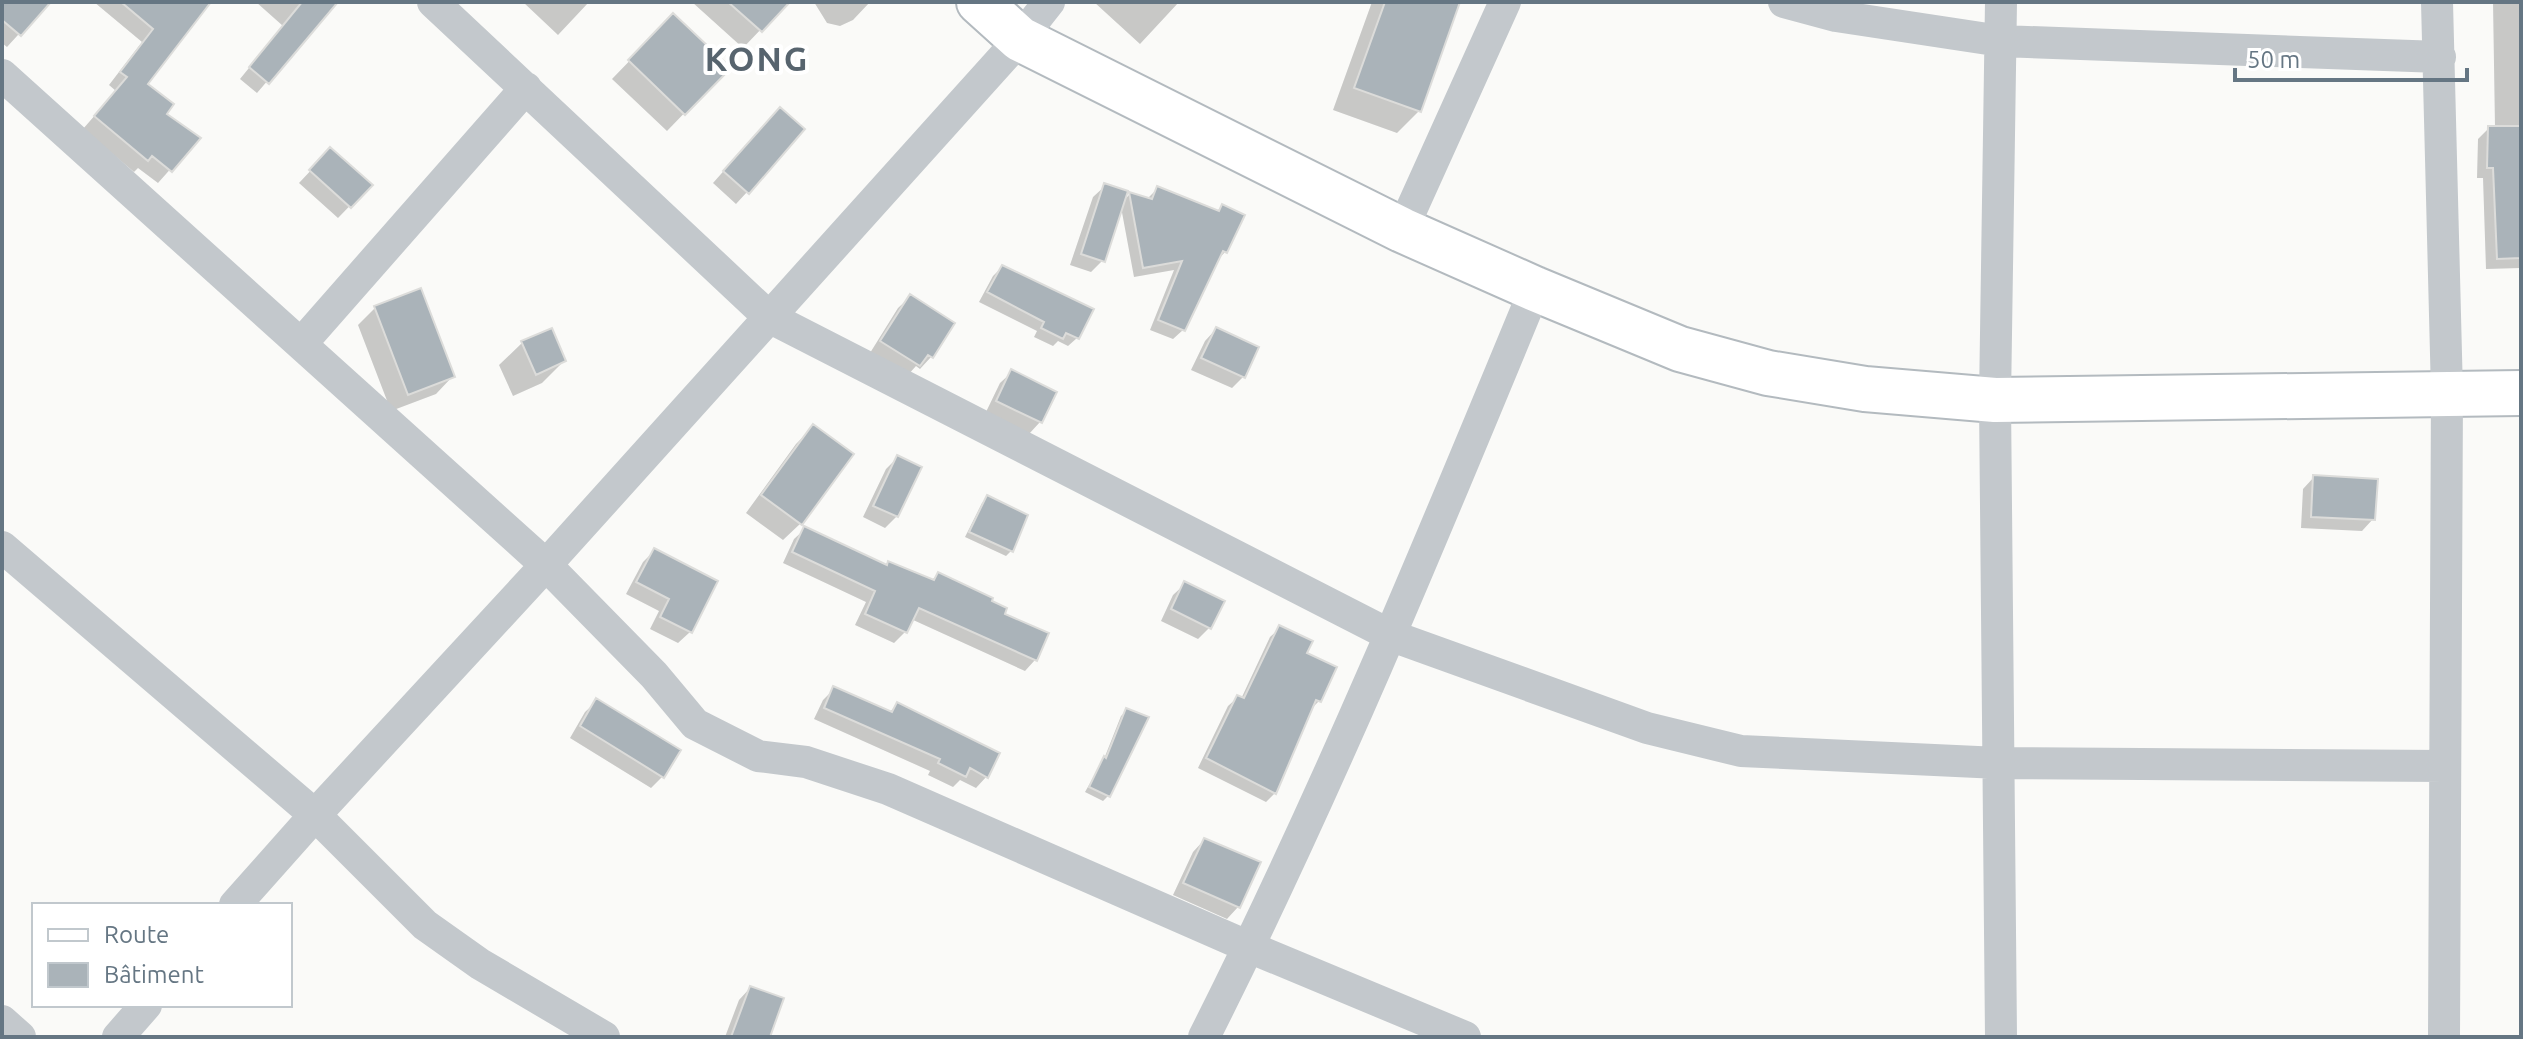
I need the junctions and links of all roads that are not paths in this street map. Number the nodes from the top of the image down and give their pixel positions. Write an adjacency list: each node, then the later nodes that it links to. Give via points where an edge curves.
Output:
1 (433, 2): 12 (street)
2 (979, 2): 8 (main road)
3 (1049, 2): 8 (street)
4 (1505, 2): 13 (street)
5 (1784, 2): 9 (street, via 1836,16)
6 (2001, 2): 9 (street)
7 (2437, 2): 10 (street)
8 (1020, 39): 13 (main road); 15 (street)
9 (2001, 41): 10 (street); 19 (street)
10 (2440, 57): 17 (street)
11 (2, 75): 16 (street)
12 (526, 88): 15 (street); 16 (street)
13 (1402, 230): 14 (main road)
14 (1535, 289): 19 (main road, via 1680,349 1768,373 1865,389); 22 (street)
15 (769, 317): 21 (street); 22 (street)
16 (301, 344): 21 (street)
17 (2447, 393): 18 (main road); 19 (main road); 24 (street)
18 (2521, 393)
19 (1995, 400): 23 (street)
20 (2, 547): 25 (street)
21 (546, 565): 25 (street); 27 (street, via 695,724 726,742 758,756 806,762 888,789)
22 (1392, 636): 23 (street, via 1647,728 1741,751); 27 (street)
23 (1999, 763): 24 (street); 36 (street)
24 (2445, 766): 37 (street)
25 (315, 815): 26 (street); 30 (street, via 425,925)
26 (237, 903)
27 (1249, 947): 34 (street); 35 (street)
28 (144, 1007): 32 (street)
29 (2, 1021): 31 (street)
30 (563, 1028): 33 (street)
31 (20, 1037)
32 (118, 1037)
33 (604, 1037)
34 (1204, 1037)
35 (1465, 1037)
36 (2001, 1037)
37 (2444, 1037)

